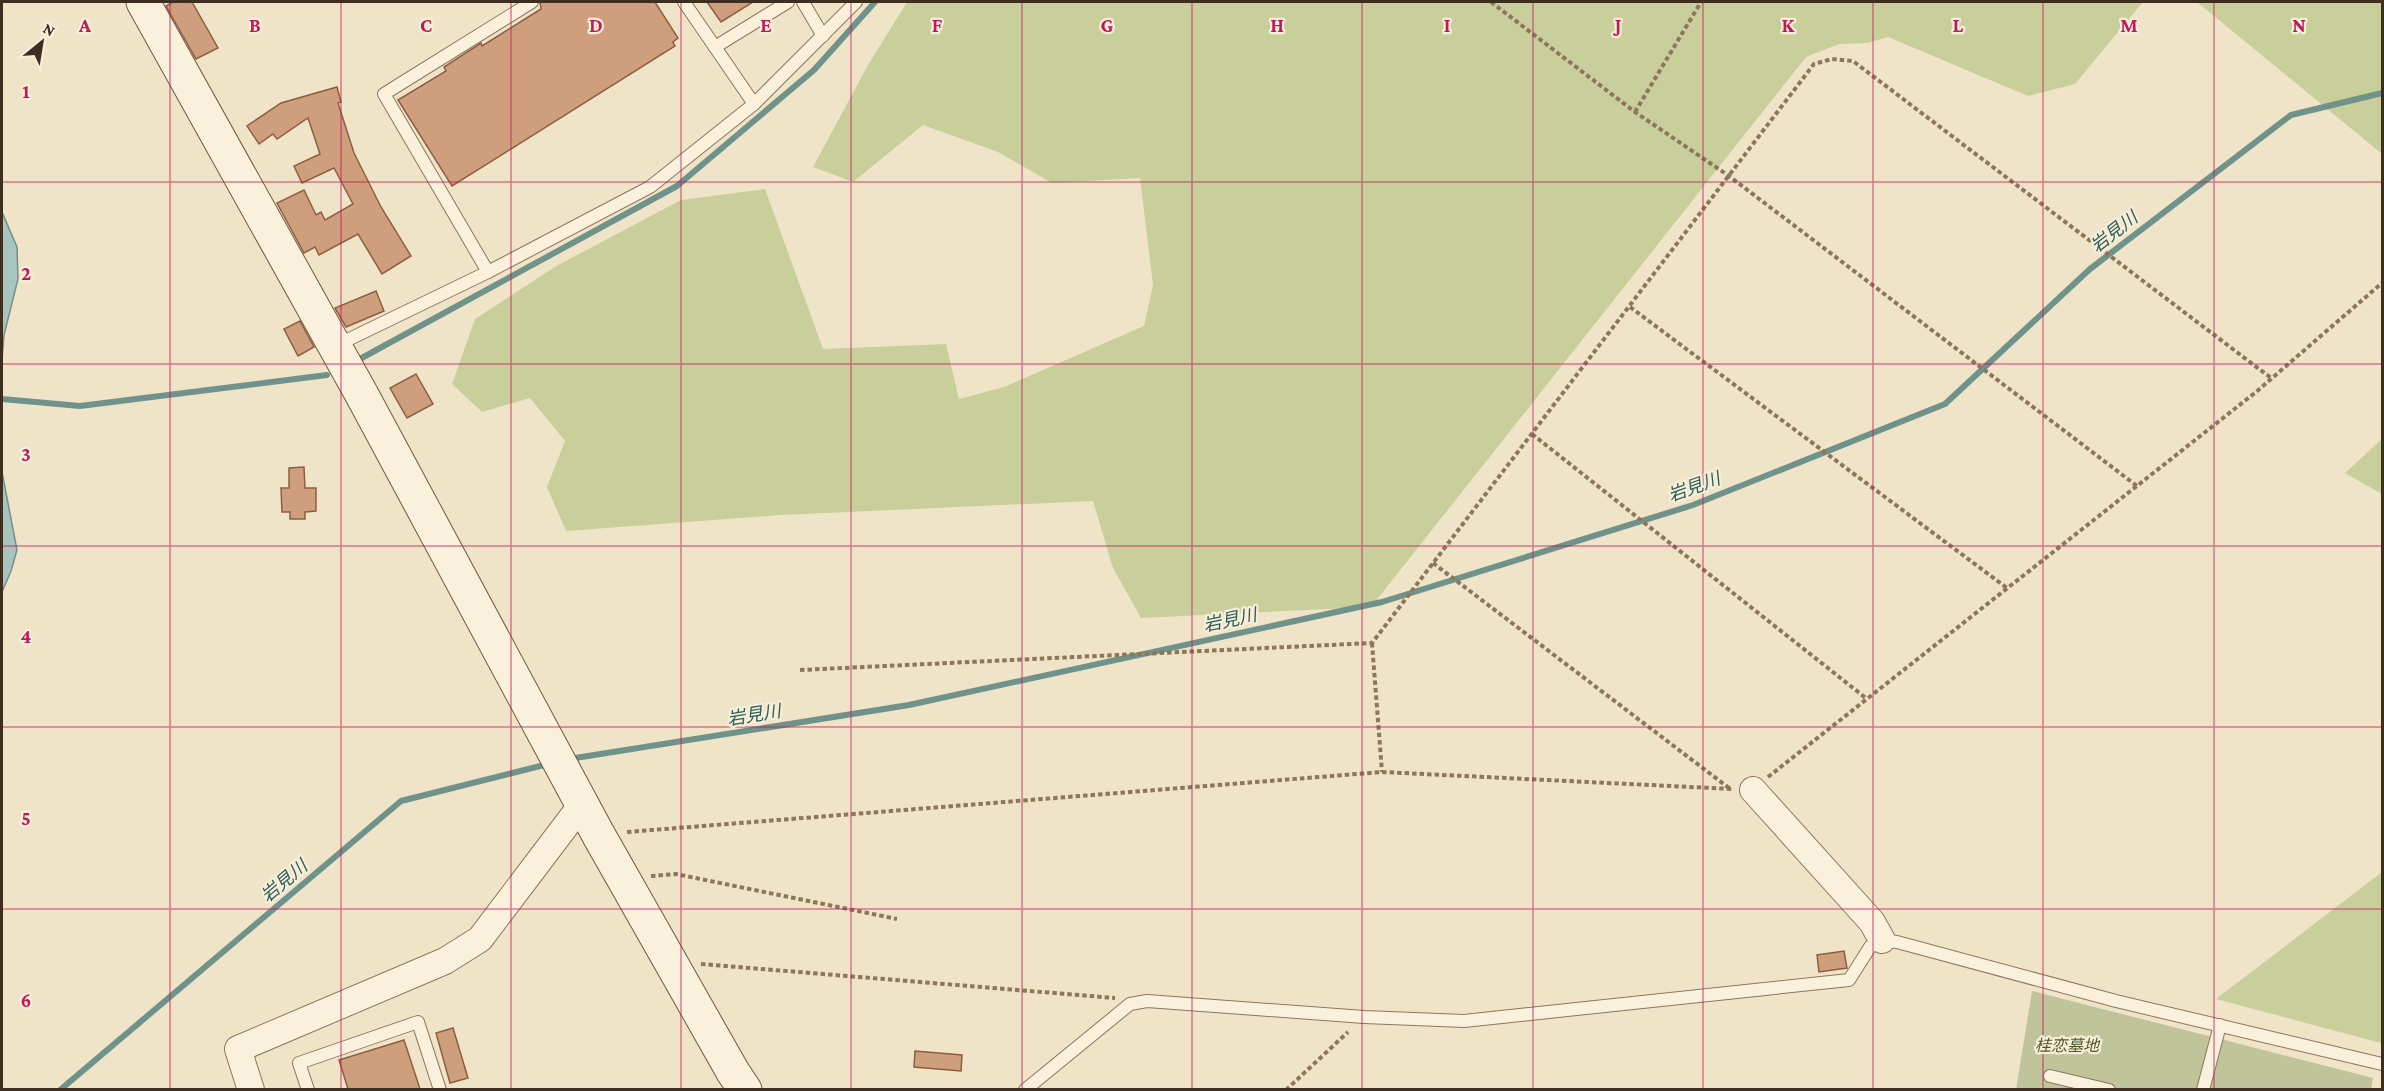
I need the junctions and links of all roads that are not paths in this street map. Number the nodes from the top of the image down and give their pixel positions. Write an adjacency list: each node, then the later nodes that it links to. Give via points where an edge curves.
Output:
1 (143, 2): 11 (street)
2 (532, 2): 10 (lane, via 384,94)
3 (684, 2): 8 (lane)
4 (788, 2): 8 (lane)
5 (803, 2): 7 (lane)
6 (856, 2): 7 (lane)
7 (823, 36): 9 (lane)
8 (715, 47): 9 (lane)
9 (754, 104): 10 (lane, via 650,187)
10 (488, 272): 11 (lane)
11 (334, 346): 13 (street)
12 (1741, 789): 14 (street, via 1872,922)
13 (583, 803): 18 (street, via 480,939 445,961 238,1048); 21 (street)
14 (1882, 940): 15 (lane); 22 (lane, via 1870,947 1850,980 1464,1021 1147,1001 1130,1004)
15 (2220, 1025): 16 (lane); 24 (lane)
16 (2382, 1064)
17 (2050, 1076): 23 (lane)
18 (250, 1089)
19 (308, 1089): 20 (lane, via 299,1063 418,1022)
20 (440, 1089)
21 (746, 1089)
22 (1025, 1089)
23 (2109, 1089)
24 (2203, 1089)

